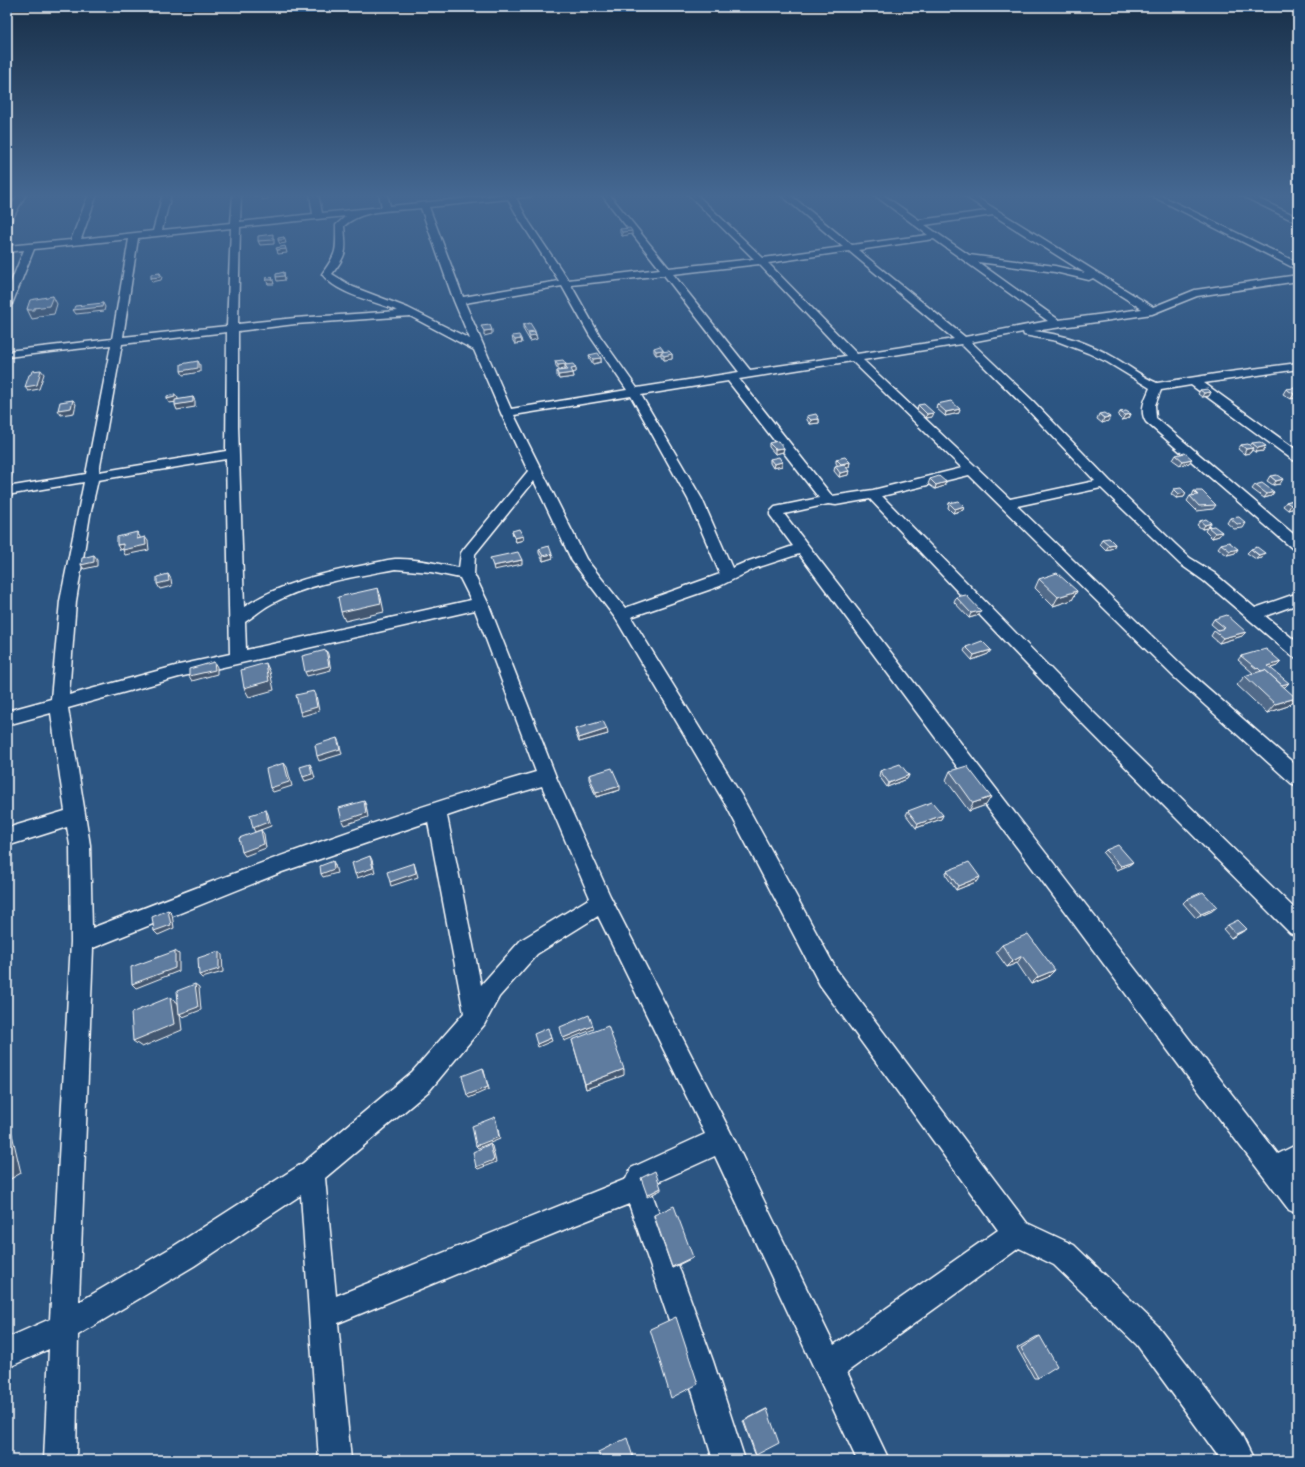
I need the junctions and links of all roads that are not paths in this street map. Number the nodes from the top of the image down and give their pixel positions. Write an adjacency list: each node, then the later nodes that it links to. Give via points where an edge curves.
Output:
1 (24, 262): 21 (street)
2 (130, 262): 27 (street)
3 (233, 262): 25 (street)
4 (336, 262): 23 (street, via 327,274 332,279)
5 (445, 262): 20 (street)
6 (552, 262): 19 (street)
7 (660, 262): 16 (street)
8 (750, 262): 16 (street)
9 (762, 262): 31 (street)
10 (867, 262): 28 (street)
11 (974, 262): 24 (street)
12 (1006, 262): 17 (street, via 1054,269)
13 (1075, 262): 17 (street)
14 (1289, 262): 15 (street)
15 (1298, 267)
16 (668, 273): 19 (street); 33 (street)
17 (1103, 280): 22 (street)
18 (1295, 281): 22 (street, via 1195,293)
19 (565, 283): 20 (street); 37 (street, via 595,336)
20 (459, 301): 29 (street)
21 (7, 304)
22 (1152, 311): 24 (street)
23 (411, 313): 25 (street, via 295,321); 29 (street)
24 (1057, 323): 26 (street)
25 (232, 329): 27 (street); 39 (street)
26 (1010, 332): 28 (street); 36 (street, via 1049,336 1088,348)
27 (117, 341): 30 (street); 43 (street)
28 (964, 341): 31 (street); 44 (street, via 1029,404)
29 (479, 348): 38 (street)
30 (7, 354)
31 (855, 358): 33 (street); 41 (street)
32 (1298, 366): 35 (street)
33 (747, 374): 34 (street)
34 (731, 377): 37 (street); 47 (street)
35 (1194, 381): 36 (street); 40 (street)
36 (1156, 387): 49 (street, via 1149,405 1150,419)
37 (634, 392): 38 (street); 52 (street, via 695,499)
38 (507, 413): 42 (street)
39 (233, 454): 43 (street); 57 (street)
40 (1298, 457)
41 (972, 470): 46 (street); 48 (street)
42 (535, 471): 51 (street, via 468,553); 56 (street, via 579,561)
43 (92, 478): 45 (street); 60 (street, via 68,601)
44 (1104, 483): 48 (street); 55 (street, via 1186,561)
45 (7, 491)
46 (873, 494): 47 (street, via 836,501); 68 (street, via 1087,717)
47 (828, 500): 50 (street, via 777,512)
48 (1007, 504): 63 (street, via 1181,674)
49 (1298, 546)
50 (802, 548): 52 (street, via 751,565); 73 (street, via 1188,1060)
51 (466, 574): 54 (street); 57 (street, via 431,567 395,564 349,573 302,585 267,599)
52 (728, 576): 56 (street)
53 (1298, 598): 55 (street)
54 (480, 603): 59 (street); 62 (street)
55 (1254, 614): 58 (street)
56 (622, 615): 77 (street, via 734,801 828,977)
57 (237, 620): 59 (street)
58 (1298, 652)
59 (238, 657): 60 (street)
60 (59, 705): 61 (street); 65 (street)
61 (7, 718)
62 (547, 777): 64 (street); 67 (street)
63 (1298, 778)
64 (436, 812): 69 (street, via 278,865); 70 (street)
65 (76, 816): 66 (street); 69 (street, via 80,845)
66 (7, 837)
67 (602, 902): 70 (street, via 529,946 491,989); 71 (street)
68 (1298, 926)
69 (82, 942): 79 (street)
70 (476, 1017): 74 (street, via 421,1081)
71 (721, 1140): 75 (street, via 640,1177); 81 (street)
72 (1298, 1157): 73 (street)
73 (1275, 1170): 76 (street)
74 (312, 1172): 78 (street); 79 (street, via 184,1256)
75 (637, 1188): 78 (street); 84 (street, via 698,1362)
76 (1298, 1201)
77 (1017, 1233): 81 (street); 86 (street, via 1064,1255 1146,1335 1230,1445)
78 (324, 1315): 83 (street)
79 (64, 1327): 80 (street); 82 (street)
80 (7, 1353)
81 (828, 1367): 85 (street)
82 (60, 1460)
83 (335, 1460)
84 (729, 1460)
85 (873, 1460)
86 (1238, 1460)

